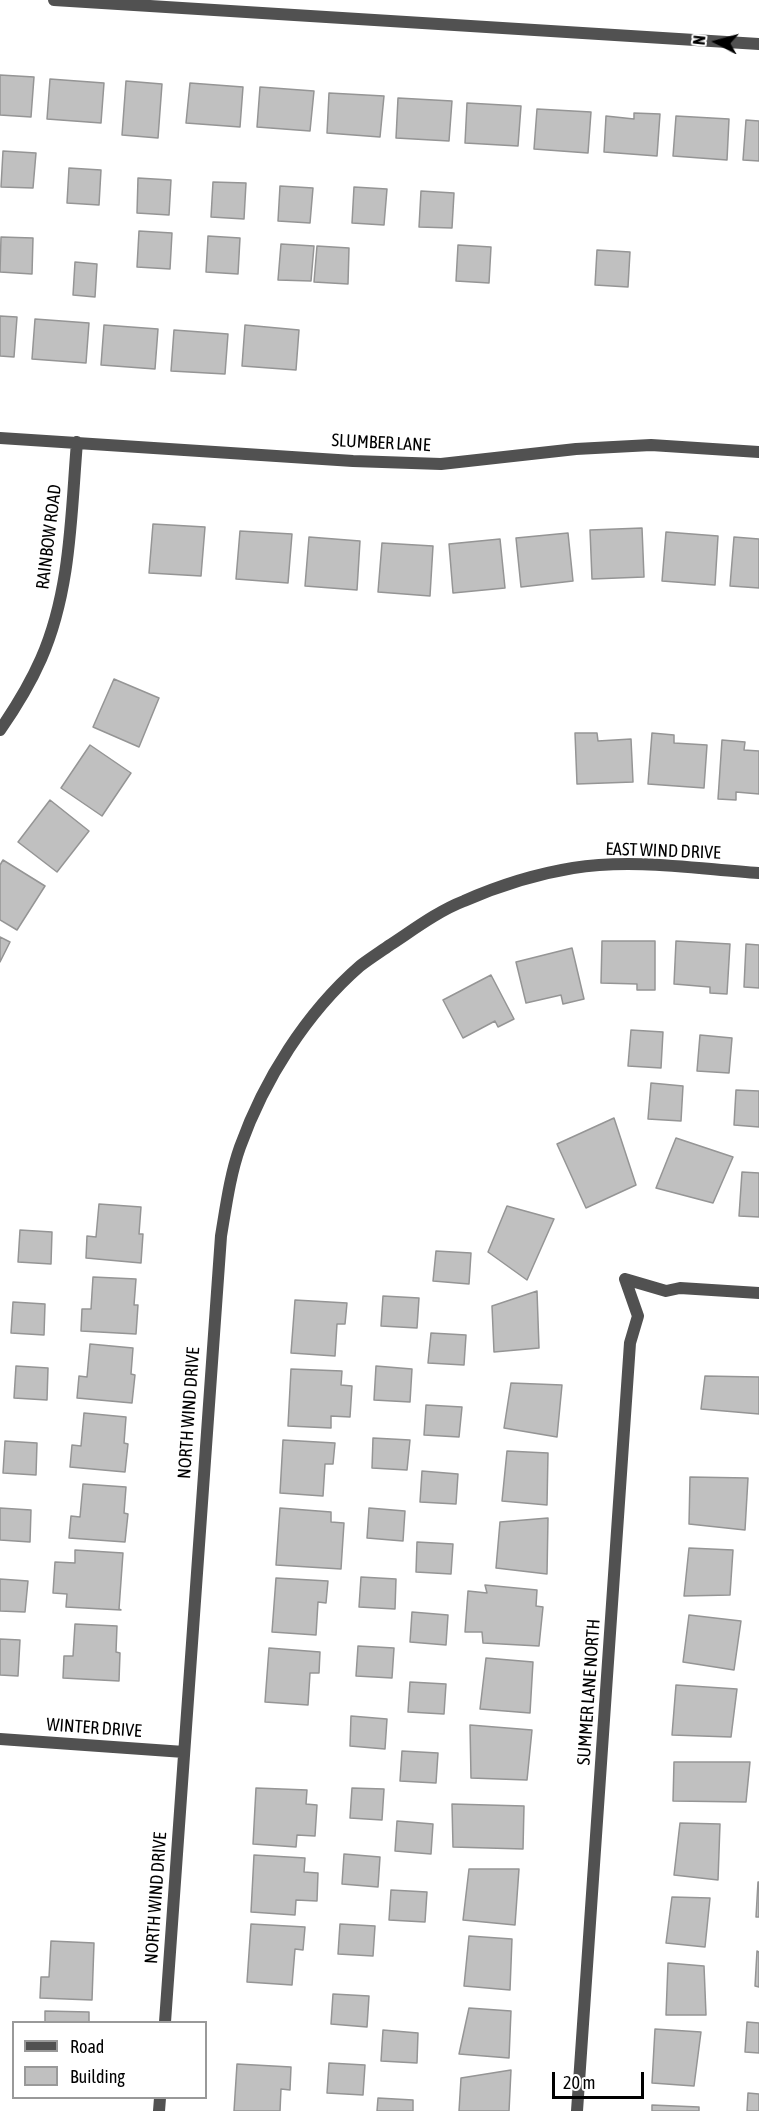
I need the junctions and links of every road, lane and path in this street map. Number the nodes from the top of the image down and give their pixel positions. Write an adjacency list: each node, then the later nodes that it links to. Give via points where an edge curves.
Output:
1 (54, 0): 2 (street)
2 (759, 44)
3 (0, 438): 4 (street, SLUMBER LANE)
4 (77, 442): 5 (street, SLUMBER LANE, via 441,464 651,445); 6 (street, RAINBOW ROAD, via 67,562 57,610 42,657 22,698)
5 (759, 452)
6 (0, 730)
7 (759, 873): 8 (street, EAST WIND DRIVE, via 630,864 573,868)
8 (462, 901): 11 (street, NORTH WIND DRIVE, via 360,966 322,1005 287,1051 261,1096 239,1148 221,1236)
9 (759, 1293): 13 (street, SUMMER LANE NORTH, via 680,1287 666,1291 625,1279 638,1316 630,1343)
10 (0, 1739): 11 (street, WINTER DRIVE)
11 (184, 1752): 12 (street, NORTH WIND DRIVE)
12 (165, 2021)
13 (578, 2111)

